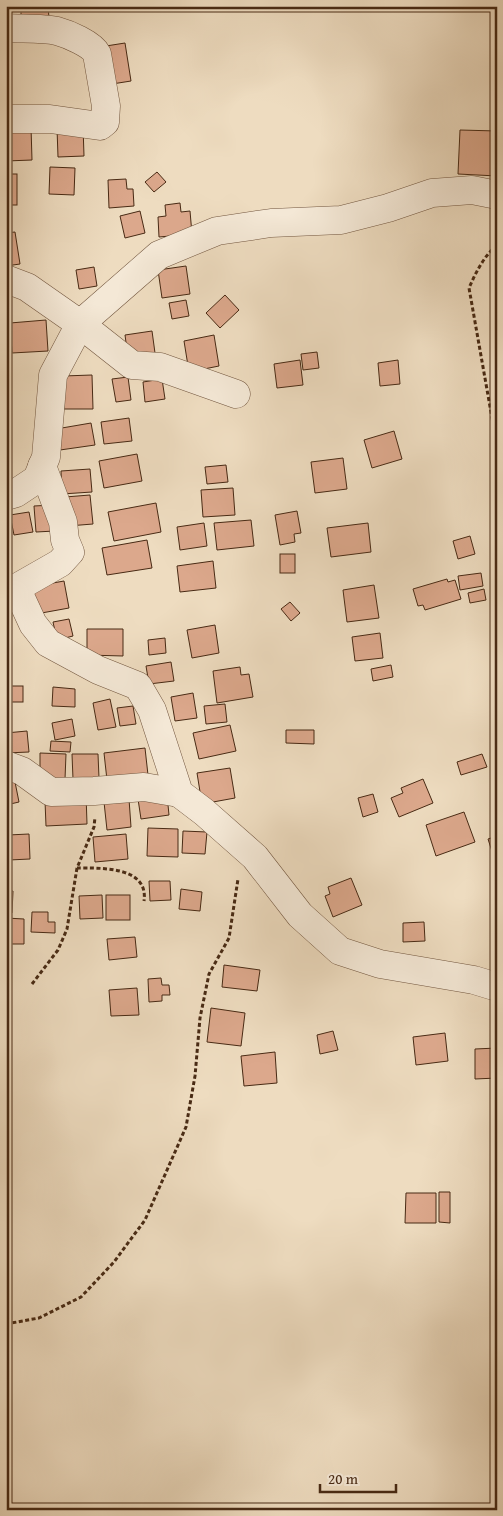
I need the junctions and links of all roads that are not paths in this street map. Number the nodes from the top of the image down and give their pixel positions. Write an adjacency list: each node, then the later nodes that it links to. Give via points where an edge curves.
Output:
1 (6, 28): 2 (street, via 57,31 95,49 106,106 105,122 100,126 50,119)
2 (6, 119)
3 (497, 195): 5 (street, via 472,190 432,193 341,220 272,223 217,231 159,255)
4 (6, 279): 5 (street, via 27,287)
5 (80, 324): 6 (street, via 132,365 160,367); 7 (street, via 53,375 46,457)
6 (236, 394)
7 (42, 466): 8 (street, via 37,479); 9 (street, via 63,522 70,552 60,563)
8 (6, 496)
9 (9, 589): 11 (street, via 21,598 33,624 48,643 98,670 138,686 152,710)
10 (6, 765): 11 (street, via 22,771 51,792 144,787)
11 (179, 793): 12 (street, via 255,857 300,915 340,951 380,964)
12 (497, 987)

